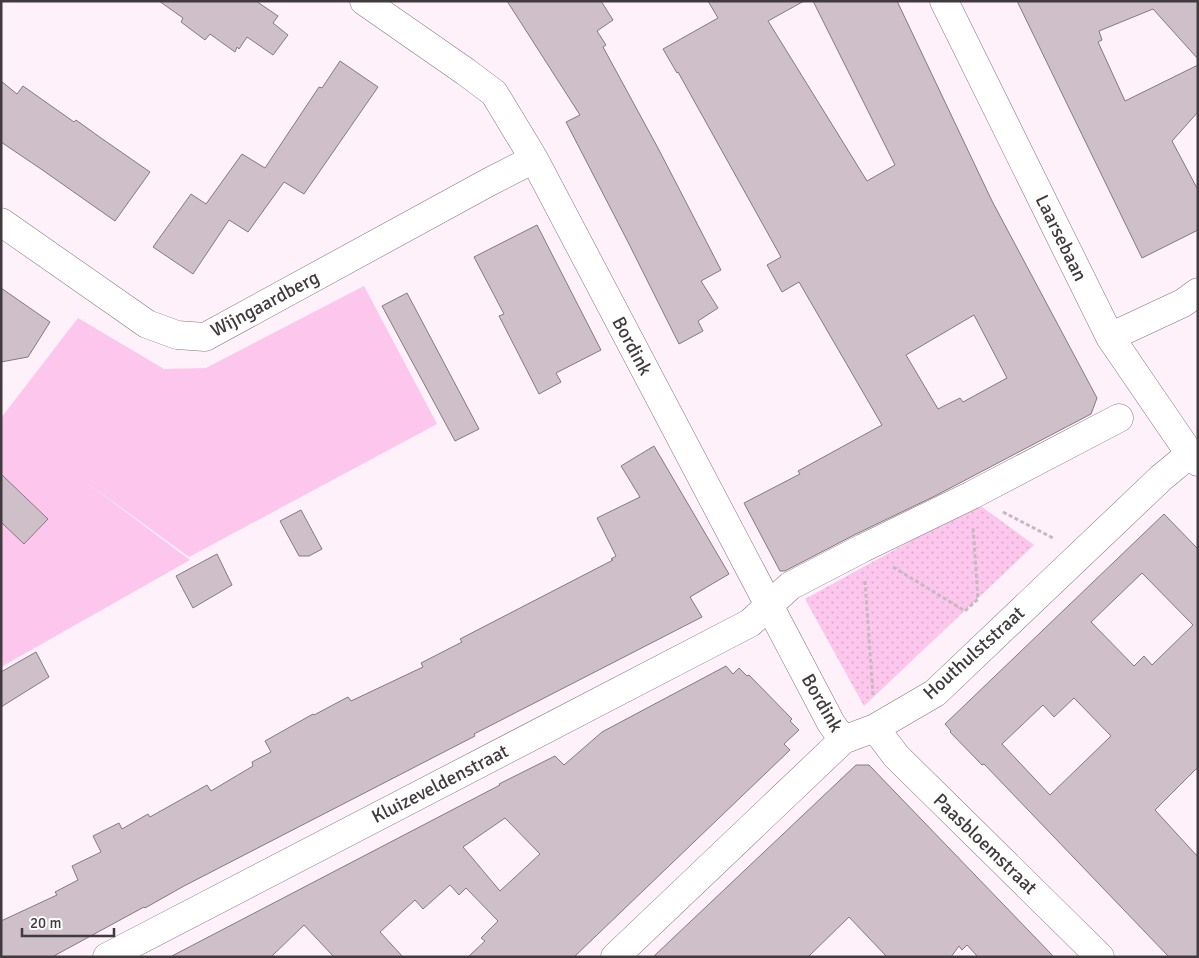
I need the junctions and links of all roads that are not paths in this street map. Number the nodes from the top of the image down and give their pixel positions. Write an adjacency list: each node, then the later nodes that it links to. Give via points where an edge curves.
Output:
1 (364, 1): 3 (street, Bordink, via 494,94)
2 (944, 1): 6 (street, Laarsebaan)
3 (534, 159): 4 (street, Wijngaardberg, via 205,337 177,335 147,324); 9 (street, Bordink)
4 (1, 222)
5 (1198, 292): 6 (street, via 1183,303)
6 (1110, 337): 8 (street, Laarsebaan)
7 (1119, 418): 9 (street, via 790,586)
8 (1194, 458): 10 (street, Houthulststraat, via 1161,478 935,693)
9 (769, 606): 11 (street, Bordink, via 830,723); 12 (street, Kluizeveldenstraat, via 750,623)
10 (875, 728): 11 (street, Houthulststraat); 14 (street, Paasbloemstraat, via 896,756)
11 (843, 740): 13 (street, Houthulststraat)
12 (107, 957)
13 (615, 957)
14 (1100, 957)

